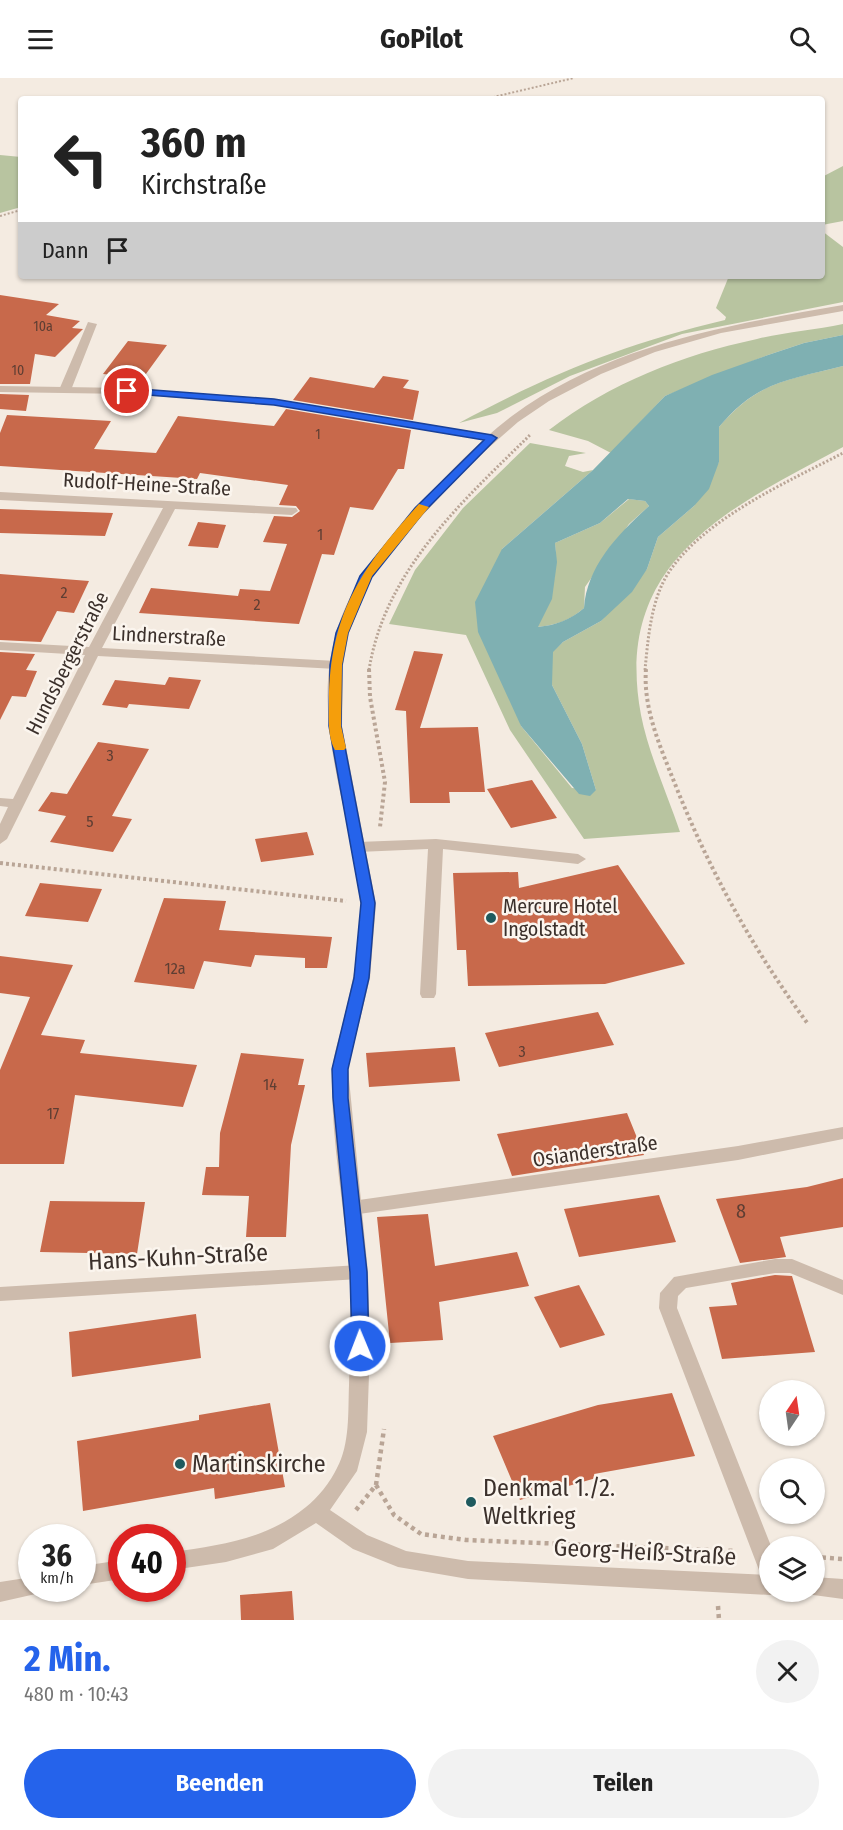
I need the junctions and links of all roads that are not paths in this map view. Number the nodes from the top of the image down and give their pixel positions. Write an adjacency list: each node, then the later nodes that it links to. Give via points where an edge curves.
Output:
1 (843, 308): 5 (street, via 720,330 651,350 545,399)
2 (92, 324): 4 (street)
3 (0, 389): 4 (street)
4 (65, 390): 5 (street, via 274,402)
5 (492, 438): 11 (street, via 413,518 366,576 342,633)
6 (0, 496): 7 (street, Rudolf-Heine-Straße)
7 (171, 505): 8 (street, Rudolf-Heine-Straße); 10 (street, Hundsbergerstraße)
8 (292, 511)
9 (0, 646): 10 (street, Lindnerstraße)
10 (93, 652): 11 (street, Lindnerstraße); 13 (street, Hundsbergerstraße)
11 (336, 665): 16 (street, via 335,726)
12 (0, 802): 13 (street)
13 (17, 804): 14 (street, Hundsbergerstraße)
14 (0, 840)
15 (436, 844): 16 (street); 17 (street); 18 (street)
16 (358, 847): 20 (street, via 368,903 362,978 340,1069)
17 (578, 859)
18 (428, 994)
19 (843, 1133): 20 (street, Osianderstraße, via 738,1153)
20 (352, 1208): 21 (street)
21 (359, 1272): 23 (street, Hans-Kuhn-Straße); 24 (street, via 357,1432 347,1471)
22 (843, 1288): 25 (street, via 792,1266 775,1266 681,1282 669,1293 668,1308)
23 (0, 1294)
24 (316, 1512): 26 (street, via 273,1540); 27 (street, Georg-Heiß-Straße, via 360,1542 405,1560 468,1570)
25 (759, 1543)
26 (186, 1559)
27 (759, 1584)
28 (825, 1588): 30 (street)
29 (18, 1589): 31 (street)
30 (843, 1589)
31 (0, 1592)

